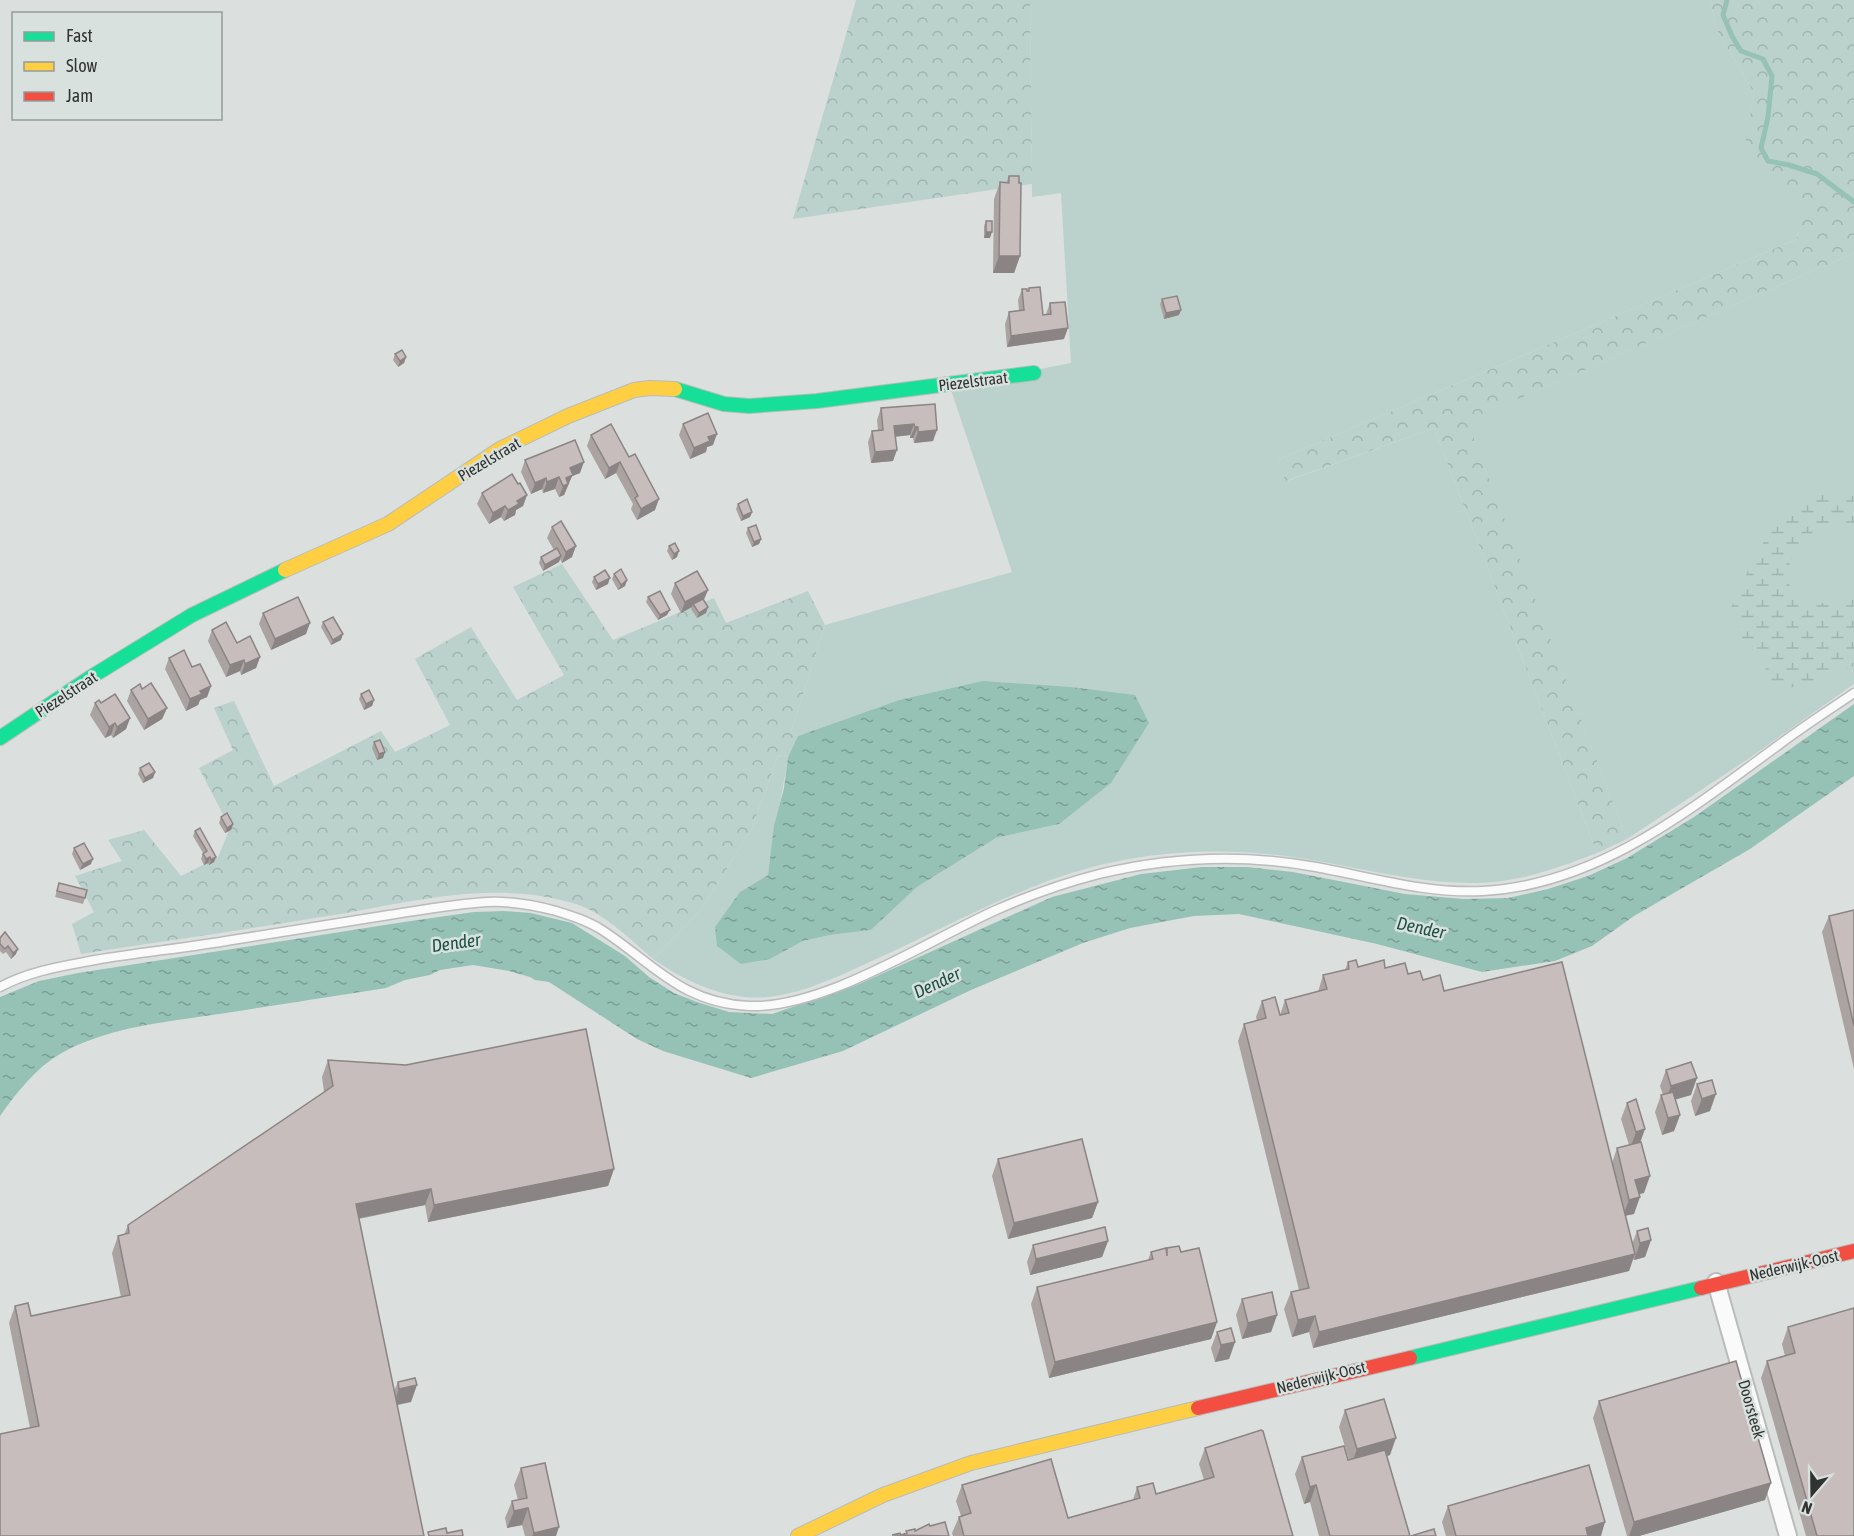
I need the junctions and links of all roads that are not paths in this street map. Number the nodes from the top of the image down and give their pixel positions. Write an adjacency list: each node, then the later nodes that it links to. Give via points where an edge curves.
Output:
1 (1034, 373): 3 (street, Piezelstraat, via 749,406 724,404 674,389 634,390 500,449 388,525 192,615)
2 (1854, 693): 4 (lane, via 1627,849 1566,875 1509,889 1432,889 1274,861 1228,859 1147,866 1103,873 1052,888 996,910 830,989 771,1005 728,1004 701,996 666,979 600,928 578,918 529,904 492,902 446,905 82,963 22,977)
3 (0, 738)
4 (0, 987)
5 (1854, 1251): 6 (street, Nederwijk-Oost)
6 (1716, 1282): 7 (street, Nederwijk-Oost, via 971,1463 844,1511); 8 (street, Doorsteek)
7 (798, 1536)
8 (1788, 1536)

